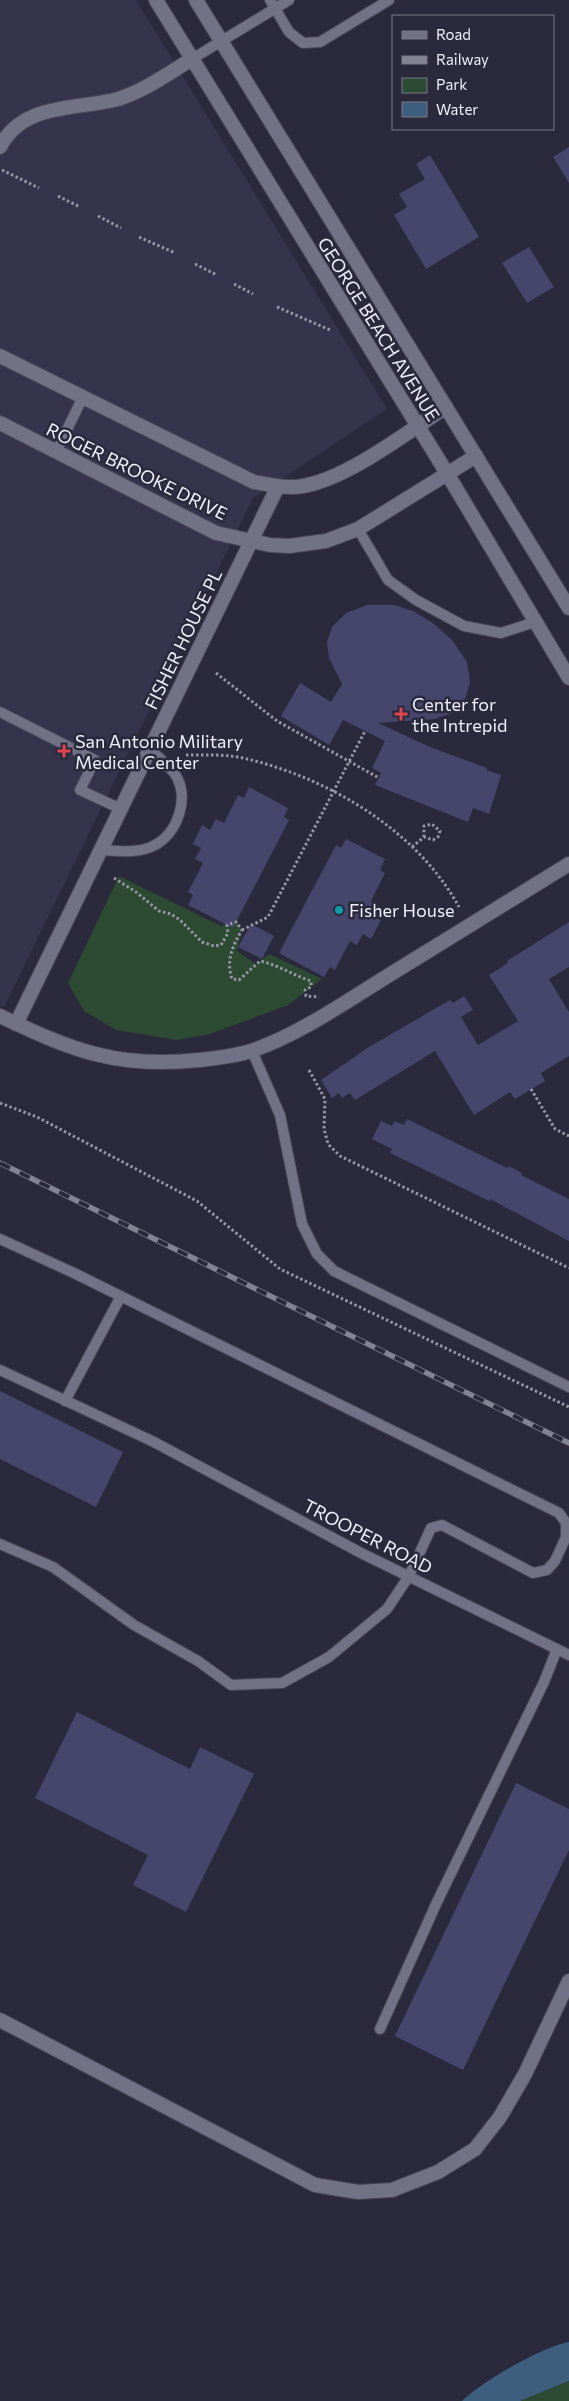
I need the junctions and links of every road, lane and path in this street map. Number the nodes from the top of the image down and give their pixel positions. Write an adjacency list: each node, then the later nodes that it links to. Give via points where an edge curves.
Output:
1 (156, 0): 7 (street, GEORGE BEACH AVENUE)
2 (196, 0): 6 (street, GEORGE BEACH AVENUE)
3 (289, 0): 5 (lane)
4 (390, 0): 5 (lane, via 320,42 303,43 289,32)
5 (272, 4): 6 (lane)
6 (222, 41): 7 (lane); 25 (street, GEORGE BEACH AVENUE)
7 (192, 59): 8 (street, via 118,99 48,110 24,120); 27 (street, GEORGE BEACH AVENUE)
8 (0, 147)
9 (2, 170): 10 (path)
10 (39, 188)
11 (58, 196): 12 (path)
12 (80, 208)
13 (98, 216): 14 (path)
14 (121, 228)
15 (139, 236): 16 (path)
16 (175, 253)
17 (195, 264): 18 (path)
18 (217, 275)
19 (234, 284): 20 (path)
20 (253, 294)
21 (277, 307): 22 (path)
22 (330, 330)
23 (0, 356): 24 (street)
24 (83, 397): 28 (lane); 31 (street, via 254,482)
25 (446, 407): 27 (street); 29 (street, GEORGE BEACH AVENUE)
26 (0, 423): 28 (street, ROGER BROOKE DRIVE)
27 (417, 426): 30 (street, GEORGE BEACH AVENUE); 31 (street, via 336,476 313,484)
28 (56, 452): 33 (street, ROGER BROOKE DRIVE, via 216,533)
29 (476, 456): 30 (street, ROGER BROOKE DRIVE); 34 (street, GEORGE BEACH AVENUE)
30 (448, 475): 32 (street, ROGER BROOKE DRIVE); 35 (street, GEORGE BEACH AVENUE)
31 (278, 486): 33 (street, FISHER HOUSE PL)
32 (358, 529): 33 (street, ROGER BROOKE DRIVE, via 308,544); 35 (lane, via 388,580 416,600 464,626 501,633)
33 (250, 542): 40 (street, FISHER HOUSE PL)
34 (569, 608)
35 (536, 622): 37 (street, GEORGE BEACH AVENUE)
36 (216, 673): 42 (path, via 278,721)
37 (569, 678)
38 (0, 712): 45 (lane, via 95,760 80,790)
39 (365, 731): 42 (path)
40 (150, 749): 45 (street, FISHER HOUSE PL); 48 (lane, via 176,775 183,801 175,827 155,845 130,852)
41 (186, 754): 44 (path, via 242,758 298,775)
42 (350, 761): 43 (path); 44 (path)
43 (378, 778)
44 (334, 792): 47 (path, via 396,832); 52 (path, via 268,917)
45 (121, 809): 48 (street, FISHER HOUSE PL)
46 (424, 837): 46 (path, via 432,840 440,831 432,824 424,826); 47 (path)
47 (412, 847): 51 (path, via 450,891)
48 (101, 850): 55 (street, FISHER HOUSE PL)
49 (569, 864): 56 (street, via 311,1023)
50 (114, 878): 52 (path, via 159,911 180,920 202,942 221,945 228,934 227,925 236,922)
51 (459, 907)
52 (242, 930): 53 (path, via 229,958 232,980 238,980 260,961 267,962 310,980 311,987 305,990 306,996)
53 (319, 997)
54 (0, 1016): 55 (street)
55 (16, 1024): 56 (street, via 77,1050 107,1059 140,1063 180,1062)
56 (252, 1051): 65 (lane, via 280,1115 302,1224 317,1254 334,1271)
57 (308, 1070): 62 (path, via 325,1099 324,1129 328,1144 340,1156)
58 (531, 1089): 60 (path, via 555,1129)
59 (0, 1102): 67 (path, via 81,1139 197,1201 280,1268)
60 (569, 1136)
61 (0, 1239): 63 (lane)
62 (569, 1268)
63 (121, 1296): 66 (lane); 69 (lane, via 559,1512 566,1523 566,1537 547,1570 533,1572 442,1525 431,1528)
64 (0, 1370): 66 (lane, TROOPER ROAD)
65 (569, 1386)
66 (65, 1401): 69 (lane, TROOPER ROAD, via 154,1442)
67 (569, 1407)
68 (0, 1544): 69 (lane, via 53,1567 134,1625 198,1661 231,1685 282,1683 329,1657 387,1609)
69 (409, 1576): 70 (lane, TROOPER ROAD)
70 (557, 1649): 71 (lane, TROOPER ROAD); 74 (lane)
71 (569, 1655)
72 (569, 1981): 73 (street, via 525,2074 500,2117 475,2149 438,2172 392,2190 358,2192 315,2185)
73 (0, 2020)
74 (380, 2029)

